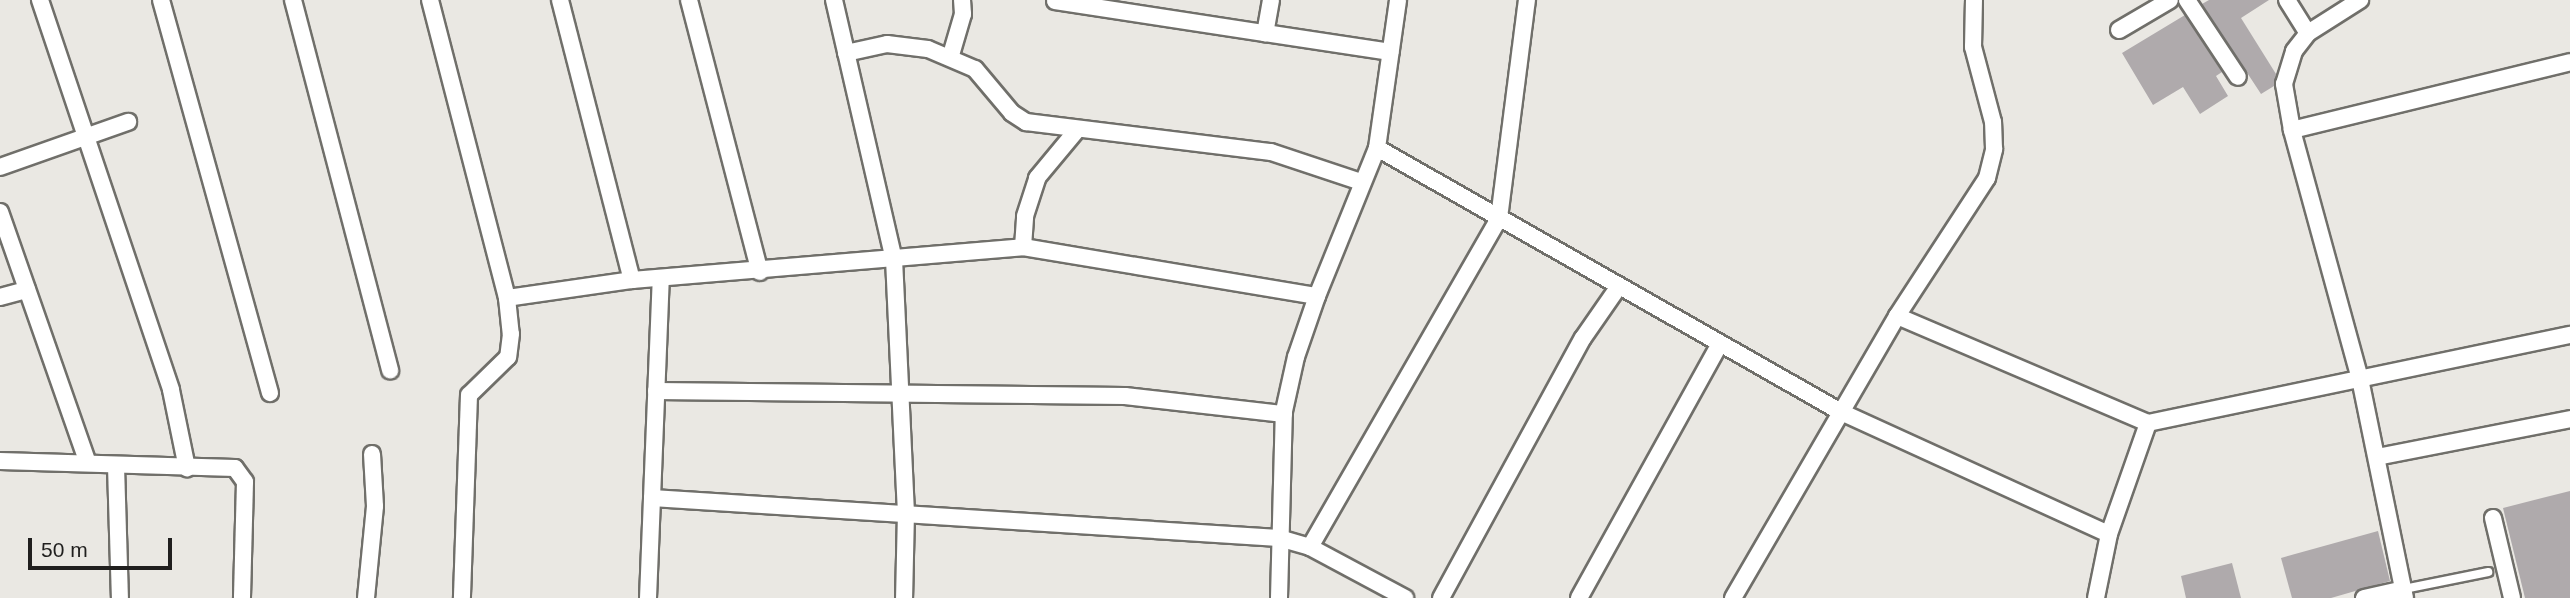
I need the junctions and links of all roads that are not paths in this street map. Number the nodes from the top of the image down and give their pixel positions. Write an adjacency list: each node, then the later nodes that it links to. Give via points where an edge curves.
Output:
1 (40, 0): 30 (street)
2 (161, 0): 53 (street)
3 (293, 0): 49 (street)
4 (430, 0): 45 (street)
5 (560, 0): 40 (street)
6 (689, 0): 38 (street)
7 (834, 0): 23 (street)
8 (962, 0): 24 (street, via 963,14)
9 (1271, 0): 20 (street)
10 (1398, 0): 22 (street)
11 (1527, 0): 35 (street)
12 (1973, 0): 46 (street, via 1973,47 1993,122 1989,169)
13 (2170, 0): 19 (street)
14 (2188, 0): 26 (street)
15 (2287, 0): 21 (street)
16 (2360, 0): 21 (street)
17 (1055, 1): 18 (street)
18 (1142, 6): 20 (street)
19 (2119, 30)
20 (1265, 33): 22 (street)
21 (2308, 33): 29 (street, via 2294,51 2284,84)
22 (1391, 52): 31 (street)
23 (846, 53): 24 (street, via 887,44); 37 (street)
24 (951, 55): 28 (street, via 975,69 1012,113 1026,122)
25 (2570, 62): 29 (street)
26 (2238, 77)
27 (128, 122): 30 (street)
28 (1076, 131): 33 (street, via 1169,137 1271,152); 36 (street, via 1037,178 1025,216)
29 (2292, 131): 50 (street)
30 (86, 136): 32 (street); 63 (street, via 171,390)
31 (1377, 148): 33 (street); 35 (street)
32 (0, 167)
33 (1361, 182): 43 (street)
34 (0, 212): 42 (street)
35 (1499, 218): 41 (street); 69 (street)
36 (1023, 247): 37 (street); 43 (street)
37 (894, 259): 38 (street); 52 (street)
38 (760, 272): 39 (street)
39 (661, 278): 40 (street); 51 (street)
40 (632, 281): 45 (street)
41 (1619, 286): 48 (street); 80 (street, via 1583,338)
42 (27, 290): 44 (street); 61 (street)
43 (1317, 296): 55 (street, via 1296,357)
44 (0, 298)
45 (507, 298): 75 (street, via 508,357 469,395 466,410)
46 (1897, 316): 54 (street); 57 (street)
47 (2570, 335): 50 (street)
48 (1720, 344): 54 (street); 81 (street)
49 (390, 371)
50 (2360, 379): 57 (street); 59 (street)
51 (656, 391): 52 (street); 64 (street)
52 (900, 391): 55 (street, via 1125,396); 65 (street)
53 (270, 393)
54 (1841, 412): 67 (street); 82 (street)
55 (1284, 414): 68 (street)
56 (2570, 418): 59 (street)
57 (2148, 423): 67 (street)
58 (372, 454): 74 (street, via 375,506)
59 (2377, 457): 71 (street)
60 (0, 461): 61 (street)
61 (88, 463): 62 (street)
62 (116, 466): 63 (street); 72 (street)
63 (187, 468): 73 (street, via 226,466 242,473)
64 (652, 498): 65 (street); 76 (street)
65 (906, 512): 68 (street); 77 (street)
66 (2493, 518): 85 (street)
67 (2109, 534): 83 (street)
68 (1279, 538): 69 (street); 78 (street)
69 (1310, 547): 79 (street)
70 (2488, 572): 71 (lane)
71 (2404, 594): 84 (street)
72 (120, 598)
73 (242, 598)
74 (366, 598)
75 (462, 598)
76 (648, 598)
77 (904, 598)
78 (1279, 598)
79 (1405, 598)
80 (1441, 598)
81 (1579, 598)
82 (1733, 598)
83 (2096, 598)
84 (2364, 598)
85 (2512, 598)

